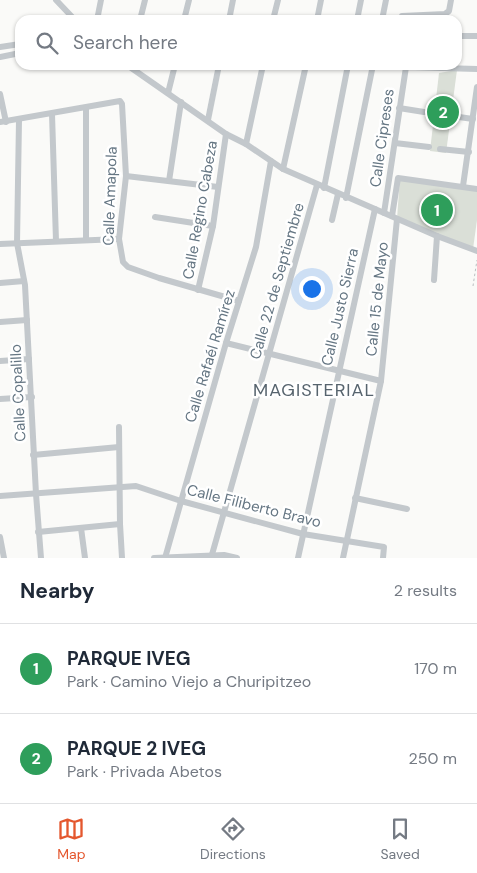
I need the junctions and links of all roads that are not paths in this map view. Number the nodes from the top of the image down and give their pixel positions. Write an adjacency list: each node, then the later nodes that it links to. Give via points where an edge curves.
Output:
1 (101, 0): 12 (street)
2 (145, 0): 13 (street)
3 (189, 0): 14 (street)
4 (233, 0): 15 (street)
5 (278, 0): 16 (street)
6 (321, 0): 17 (street)
7 (361, 0): 18 (street)
8 (386, 0): 19 (street)
9 (451, 0): 20 (street, via 450,11 445,14)
10 (59, 2): 11 (street)
11 (71, 15)
12 (98, 15)
13 (141, 15)
14 (185, 15)
15 (230, 15)
16 (274, 15)
17 (318, 15)
18 (358, 15)
19 (383, 15)
20 (424, 15)
21 (462, 36): 22 (street)
22 (477, 36)
23 (15, 45): 24 (street)
24 (0, 48)
25 (15, 54): 26 (street)
26 (0, 57)
27 (462, 68): 28 (street)
28 (477, 69)
29 (135, 70): 38 (street)
30 (173, 70): 38 (street)
31 (218, 70): 48 (street)
32 (262, 70): 52 (street)
33 (305, 70): 57 (street)
34 (347, 70): 61 (street, Calle 22 de Septiembre)
35 (372, 70): 65 (street)
36 (405, 70): 42 (street, Calle Cipreses)
37 (477, 87): 46 (street)
38 (168, 93): 40 (street)
39 (0, 94): 49 (street)
40 (181, 102): 48 (street); 59 (street)
41 (86, 108): 44 (street); 58 (street, Calle Amapola, via 120,101 122,104); 73 (street)
42 (399, 108): 43 (street); 51 (street, Calle Cipreses)
43 (424, 112)
44 (52, 114): 47 (street); 75 (street)
45 (446, 115): 46 (street)
46 (473, 119): 55 (street)
47 (19, 120): 49 (street); 76 (street, Calle Copalillo)
48 (208, 120): 50 (street)
49 (3, 122)
50 (226, 134): 52 (street); 62 (street, Calle Regino Cabeza)
51 (395, 143): 53 (street); 67 (street, Calle Cipreses)
52 (246, 144): 56 (street)
53 (428, 147)
54 (440, 149): 55 (street)
55 (469, 152): 60 (street)
56 (271, 161): 57 (street); 83 (street, Calle Rafaél Ramírez, via 256,247)
57 (283, 169): 61 (street)
58 (126, 176): 59 (street); 74 (street, Calle Amapola)
59 (169, 181): 62 (street)
60 (463, 186): 63 (street); 69 (street, Calle 15 de Mayo, via 398,178)
61 (320, 187): 64 (street); 87 (street, Calle 22 de Septiembre)
62 (218, 188): 71 (street, Calle Regino Cabeza)
63 (477, 189)
64 (338, 194): 65 (street); 70 (street)
65 (346, 198): 66 (street)
66 (374, 209): 67 (street); 90 (street, Calle Justo Sierra)
67 (384, 213): 69 (street)
68 (155, 217): 71 (street)
69 (395, 217): 72 (street); 91 (street, Calle 15 de Mayo)
70 (332, 220)
71 (213, 226): 82 (street, Calle Regino Cabeza)
72 (437, 236): 78 (street); 79 (street)
73 (86, 239): 74 (street); 75 (street)
74 (119, 239): 82 (street, Calle Amapola, via 123,262 128,267)
75 (56, 241): 76 (street)
76 (17, 243): 77 (street); 80 (street, Calle Copalillo)
77 (0, 244)
78 (477, 251)
79 (434, 280)
80 (24, 281): 81 (street); 84 (street, Calle Copalillo)
81 (0, 283)
82 (198, 290): 83 (street)
83 (239, 301): 86 (street, Calle Rafaél Ramírez)
84 (27, 320): 85 (street); 88 (street, Calle Copalillo)
85 (0, 322)
86 (226, 342): 87 (street); 101 (street, Calle Rafaél Ramírez)
87 (269, 354): 90 (street); 103 (street, Calle 22 de Septiembre)
88 (29, 359): 89 (street); 92 (street, Calle Copalillo)
89 (0, 361)
90 (338, 370): 91 (street); 107 (street, Calle Justo Sierra)
91 (382, 381): 100 (street, Calle 15 de Mayo)
92 (32, 397): 93 (street); 96 (street, Calle Copalillo)
93 (0, 399)
94 (119, 427): 95 (street)
95 (119, 447): 96 (street); 97 (street)
96 (33, 456): 98 (street, Calle Copalillo)
97 (119, 485): 98 (street, Calle Filiberto Bravo); 101 (street, Calle Filiberto Bravo, via 136,486); 104 (street)
98 (36, 494): 99 (street, Calle Filiberto Bravo); 106 (street, Calle Copalillo)
99 (0, 496)
100 (355, 498): 102 (street); 109 (street, Calle 15 de Mayo)
101 (181, 501): 103 (street, Calle Filiberto Bravo); 110 (street, Calle Rafaél Ramírez)
102 (408, 508)
103 (224, 513): 107 (street, Calle Filiberto Bravo); 111 (street, Calle 22 de Septiembre)
104 (120, 524): 105 (street); 115 (street)
105 (81, 528): 106 (street); 114 (street)
106 (38, 532): 113 (street, Calle Copalillo)
107 (303, 534): 109 (street, Calle Filiberto Bravo); 118 (street, Calle Justo Sierra)
108 (0, 537): 112 (street)
109 (346, 541): 119 (street, Calle 15 de Mayo); 120 (street, Calle Filiberto Bravo, via 384,548)
110 (165, 557): 111 (street); 116 (street)
111 (211, 557): 117 (street)
112 (4, 558)
113 (41, 558)
114 (85, 558)
115 (122, 558)
116 (154, 558)
117 (237, 558)
118 (298, 558)
119 (343, 558)
120 (383, 558)

